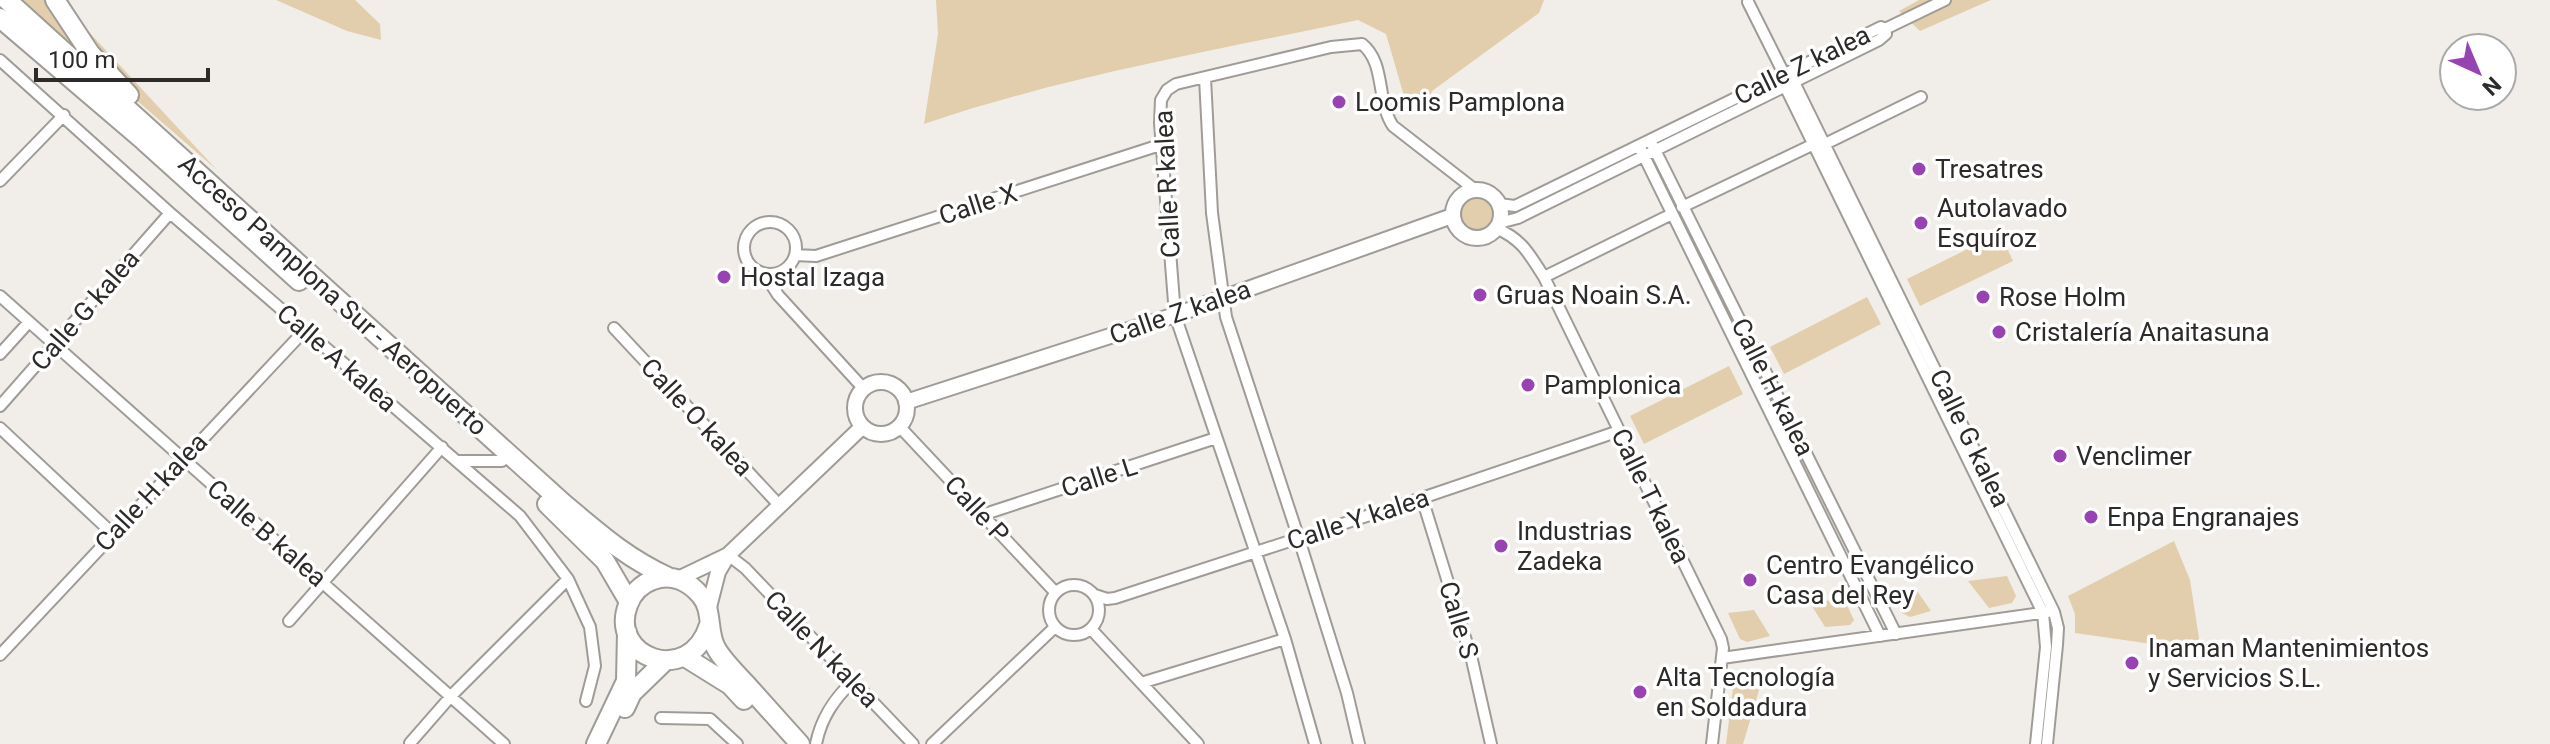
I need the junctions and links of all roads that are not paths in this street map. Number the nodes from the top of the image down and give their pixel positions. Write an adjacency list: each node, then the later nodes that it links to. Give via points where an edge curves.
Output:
1 (7, 0): 18 (highway, Acceso Pamplona Sur - Aeropuerto)
2 (55, 0): 18 (highway, via 90,53 187,150)
3 (1945, 0): 10 (street, Calle Z kalea, via 1885,29 1879,40)
4 (1748, 2): 10 (street, Calle G kalea)
5 (0, 6): 7 (highway)
6 (0, 18): 7 (highway, Acceso Pamplona Sur - Aeropuerto)
7 (24, 40): 48 (highway, Acceso Pamplona Sur - Aeropuerto)
8 (0, 60): 12 (street, Calle A kalea)
9 (1205, 78): 14 (street, Calle R kalea, via 1167,90 1161,100); 19 (street, via 1362,44 1375,61 1393,126); 30 (street, Calle R kalea, via 1212,213)
10 (1786, 78): 13 (street, Calle G kalea); 15 (street, Calle Z kalea)
11 (1921, 97): 13 (street)
12 (64, 115): 17 (street); 22 (street, Calle A kalea)
13 (1820, 144): 21 (street); 62 (street, Calle G kalea)
14 (1160, 145): 26 (street, Calle X, via 816,256); 31 (street, Calle R kalea)
15 (1653, 146): 16 (street, Calle Z kalea); 21 (street, Calle H kalea)
16 (1642, 151): 20 (street, Calle Z kalea, via 1515,206); 23 (street, Calle H kalea); 25 (street, Calle Z kalea)
17 (0, 181)
18 (209, 182): 56 (highway, Acceso Pamplona Sur - Aeropuerto, via 563,503 626,555)
19 (1474, 189): 20 (street, via 1488,192); 24 (street, via 1460,195)
20 (1499, 204): 25 (street)
21 (1682, 207): 68 (street, Calle H kalea)
22 (170, 213): 34 (street, Calle A kalea); 35 (street, Calle G kalea)
23 (1672, 214): 28 (street); 69 (street, Calle H kalea)
24 (1452, 216): 25 (street, via 1459,231 1473,238 1489,235); 30 (street, Calle Z kalea)
25 (1498, 225): 28 (street, Calle T kalea, via 1522,243)
26 (795, 255): 27 (street, via 783,270); 27 (street, via 789,230 774,223 757,226 744,248 750,264)
27 (764, 273): 37 (street)
28 (1544, 277): 43 (street, Calle T kalea)
29 (0, 296): 32 (street, Calle B kalea)
30 (1224, 298): 31 (street, Calle Z kalea); 53 (street, Calle R kalea)
31 (1175, 315): 38 (street, Calle Z kalea); 44 (street, Calle R kalea)
32 (29, 322): 35 (street, Calle B kalea); 36 (street)
33 (614, 328): 50 (street, Calle O kalea)
34 (305, 330): 45 (street, Calle A kalea); 46 (street, Calle H kalea)
35 (56, 343): 39 (street, Calle G kalea); 46 (street, Calle B kalea)
36 (0, 354)
37 (863, 388): 38 (street, via 883,381 894,385); 41 (street, via 854,412)
38 (906, 402): 40 (street)
39 (0, 406)
40 (899, 426): 41 (street, via 883,434); 51 (street, Calle P)
41 (862, 427): 50 (street)
42 (0, 428): 52 (street)
43 (1619, 431): 49 (street, Calle Y kalea); 73 (street, Calle T kalea, via 1721,639)
44 (1216, 438): 51 (street, Calle L); 54 (street, Calle R kalea)
45 (442, 447): 47 (street, Calle A kalea); 58 (street)
46 (182, 459): 52 (street, Calle H kalea); 58 (street, Calle B kalea)
47 (458, 461): 48 (street); 57 (street, Calle A kalea, via 520,516)
48 (502, 461): 61 (highway, Acceso Pamplona Sur - Aeropuerto, via 605,561)
49 (1422, 498): 53 (street, Calle Y kalea); 93 (street, Calle S, via 1472,660)
50 (780, 506): 55 (street)
51 (982, 515): 59 (street, Calle P)
52 (112, 533): 71 (street, Calle H kalea)
53 (1299, 539): 54 (street, Calle Y kalea); 92 (street, Calle R kalea)
54 (1254, 553): 60 (street, Calle Y kalea, via 1115,598); 70 (street, Calle R kalea)
55 (728, 555): 56 (street); 63 (street, via 718,572); 75 (street, Calle N kalea)
56 (673, 578): 61 (highway, via 645,584); 63 (highway, via 703,598)
57 (568, 579): 77 (street); 78 (street, Calle A kalea, via 590,627 595,666)
58 (322, 581): 64 (street); 77 (street, Calle B kalea)
59 (1055, 592): 60 (street, via 1072,584); 65 (street, via 1048,609)
60 (1095, 595): 66 (street, via 1099,609)
61 (629, 602): 67 (highway)
62 (2048, 612): 68 (street); 95 (street, Calle G kalea); 96 (street, Calle G kalea, via 2058,628)
63 (708, 618): 72 (highway, via 704,638); 86 (highway, via 715,647)
64 (289, 621)
65 (1055, 627): 66 (street, via 1072,635); 89 (street)
66 (1091, 629): 76 (street)
67 (627, 632): 74 (highway, via 641,653); 82 (highway, via 626,681)
68 (1896, 634): 69 (street)
69 (1880, 636): 73 (street)
70 (1285, 639): 76 (street); 91 (street, Calle R kalea)
71 (0, 655)
72 (685, 657): 74 (highway); 85 (highway, via 730,685)
73 (1722, 658): 94 (street, Calle T kalea)
74 (665, 661): 83 (highway, via 632,693)
75 (853, 681): 87 (street, via 832,703); 88 (street, Calle N kalea)
76 (1141, 683): 90 (street)
77 (452, 695): 80 (street); 81 (street, Calle B kalea)
78 (586, 701)
79 (661, 718): 84 (street, via 710,719)
80 (410, 743)
81 (504, 744)
82 (596, 744)
83 (610, 744)
84 (737, 744)
85 (785, 744)
86 (800, 744)
87 (816, 744)
88 (913, 744)
89 (932, 744)
90 (1198, 744)
91 (1315, 744)
92 (1359, 744)
93 (1491, 744)
94 (1712, 744)
95 (2036, 744)
96 (2047, 744)

